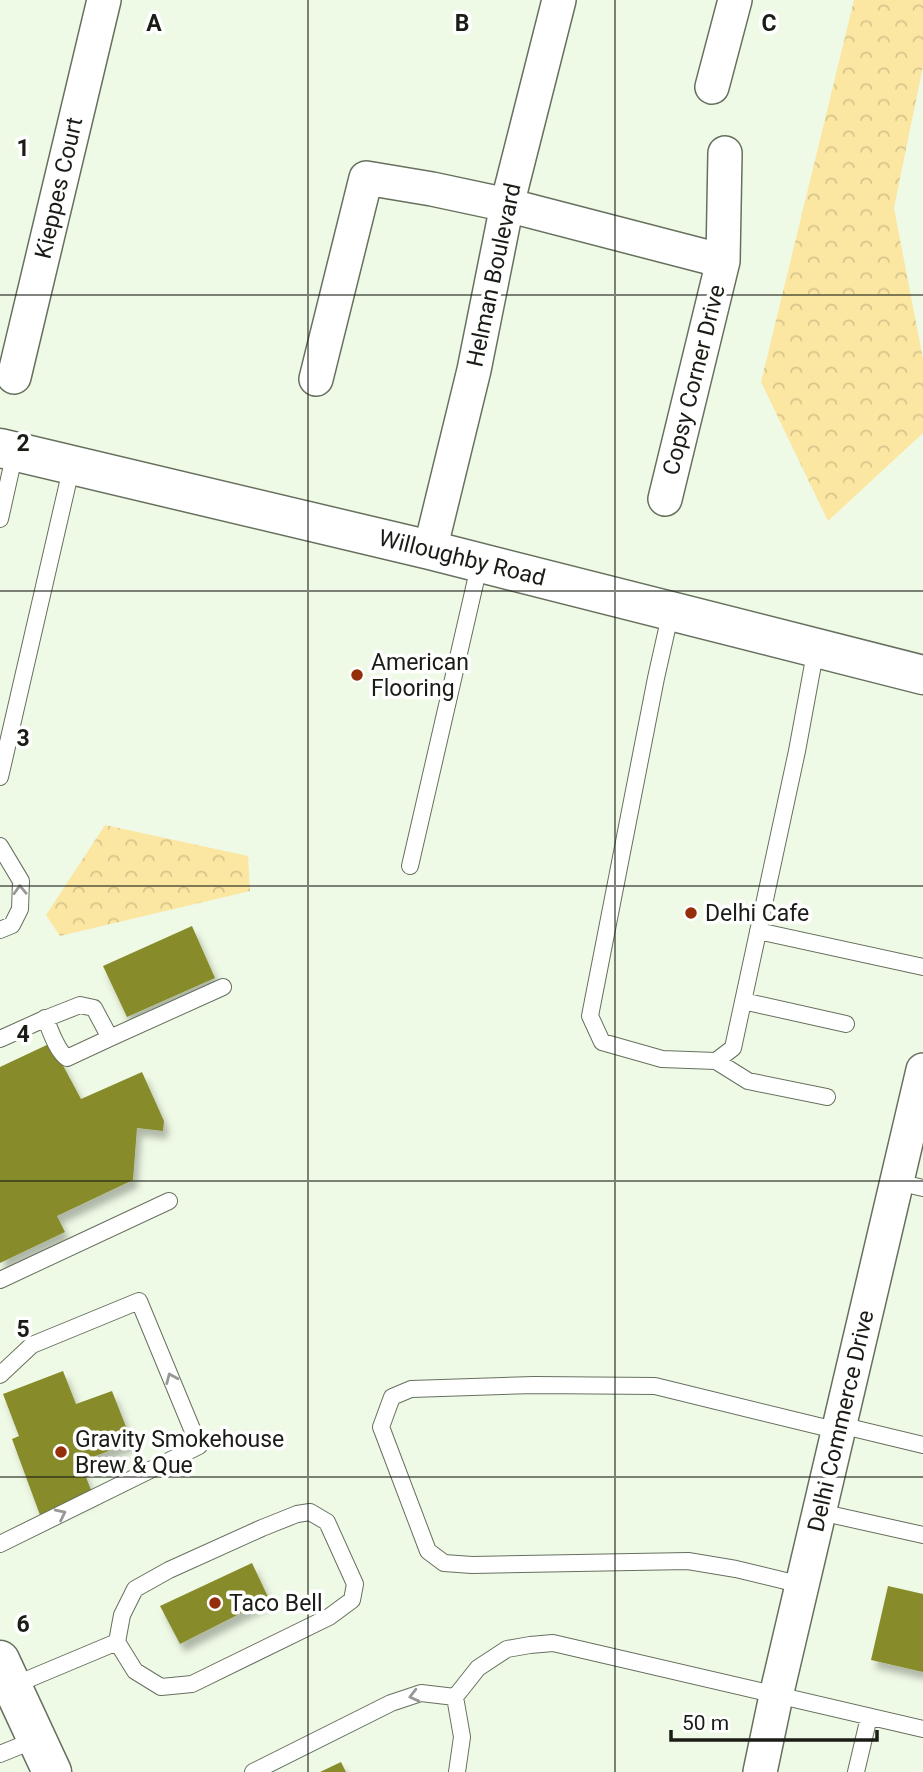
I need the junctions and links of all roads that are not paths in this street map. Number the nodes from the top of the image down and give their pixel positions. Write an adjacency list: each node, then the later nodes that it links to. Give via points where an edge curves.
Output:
1 (104, 0): 8 (street, Kieppes Court)
2 (559, 0): 6 (street, Helman Boulevard)
3 (734, 0): 4 (street)
4 (712, 87)
5 (726, 153): 7 (street, Copsy Corner Drive)
6 (507, 205): 7 (street, Copsy Corner Drive); 9 (street, Copsy Corner Drive, via 366,178); 14 (street, Helman Boulevard, via 474,370)
7 (723, 261): 12 (street, Copsy Corner Drive)
8 (14, 377)
9 (316, 379)
10 (8, 450): 11 (street, Willoughby Road); 13 (lane)
11 (72, 465): 14 (street, Willoughby Road); 19 (lane)
12 (664, 499)
13 (0, 519)
14 (430, 550): 15 (street, Willoughby Road)
15 (480, 562): 16 (street, Willoughby Road); 21 (lane)
16 (671, 611): 17 (street, Willoughby Road); 31 (lane, via 590,1016 602,1042 662,1059)
17 (816, 648): 18 (street, Willoughby Road); 23 (lane)
18 (923, 675)
19 (0, 777)
20 (0, 845): 22 (lane, one-way to 20, via 12,925 20,909 21,881)
21 (410, 866)
22 (0, 930)
23 (758, 931): 24 (lane); 26 (lane)
24 (923, 967)
25 (223, 987): 29 (lane)
26 (743, 1001): 28 (lane); 31 (lane, via 733,1048)
27 (45, 1018): 29 (lane, via 80,1005 94,1008); 29 (lane, via 67,1058); 30 (lane)
28 (846, 1024)
29 (110, 1038)
30 (0, 1039)
31 (716, 1061): 33 (lane, via 748,1081)
32 (921, 1091): 34 (street, Delhi Commerce Drive)
33 (827, 1097)
34 (910, 1185): 38 (street, Delhi Commerce Drive)
35 (169, 1200): 36 (lane)
36 (0, 1280)
37 (0, 1375): 42 (lane, one-way to 37, via 199,1446 139,1301 32,1345)
38 (839, 1428): 39 (lane); 40 (street, Delhi Commerce Drive); 43 (lane, via 641,1385 411,1389 392,1397 382,1427 428,1551 444,1563 688,1560)
39 (923, 1445)
40 (820, 1512): 41 (lane); 43 (street, Delhi Commerce Drive)
41 (923, 1535)
42 (0, 1544)
43 (802, 1585): 46 (street, Delhi Commerce Drive)
44 (117, 1642): 44 (lane, via 135,1671 161,1687 191,1684 329,1617 352,1600 355,1584 327,1522 310,1512 297,1514 135,1589 122,1615); 45 (lane)
45 (6, 1673): 51 (street)
46 (776, 1696): 47 (lane, via 554,1643 507,1648 478,1668); 48 (lane); 54 (street, Delhi Commerce Drive)
47 (455, 1697): 52 (lane, one-way to 52, via 421,1693 391,1703); 53 (lane, via 462,1737)
48 (869, 1717): 49 (lane); 55 (lane)
49 (923, 1729)
50 (0, 1754): 51 (lane)
51 (44, 1755)
52 (253, 1772)
53 (457, 1772)
54 (760, 1772)
55 (856, 1772)

